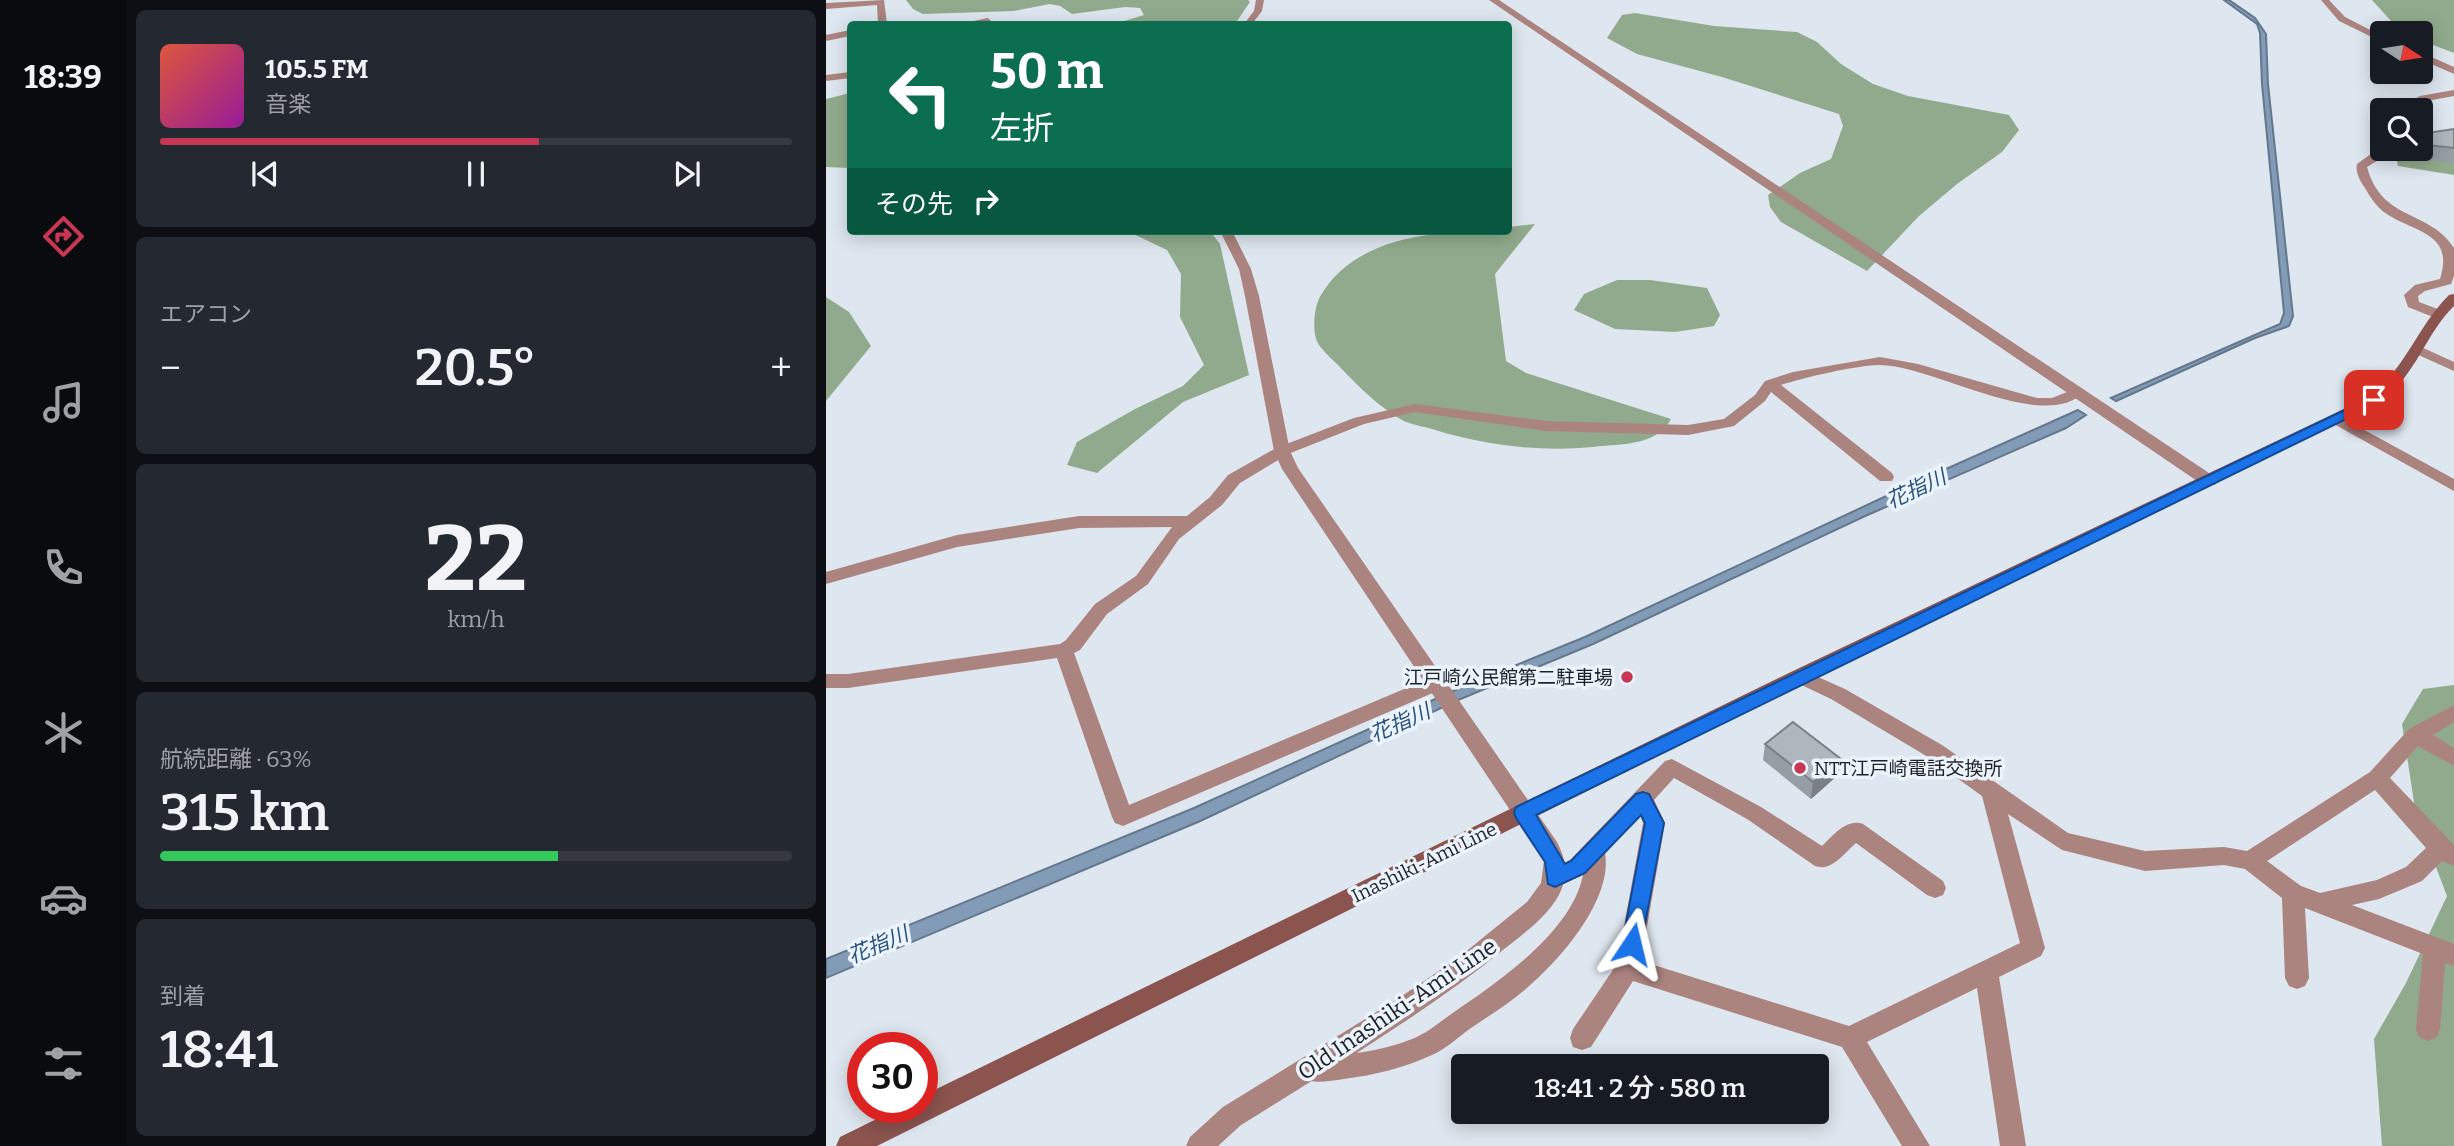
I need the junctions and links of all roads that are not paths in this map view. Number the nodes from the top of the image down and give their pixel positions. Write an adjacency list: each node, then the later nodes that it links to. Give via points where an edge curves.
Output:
1 (1260, 0): 6 (street)
2 (1493, 0): 23 (street)
3 (2325, 0): 7 (street, via 2341,19)
4 (826, 6): 5 (street, via 881,2)
5 (883, 21)
6 (1250, 21)
7 (2370, 33)
8 (847, 34): 9 (street)
9 (826, 38)
10 (2433, 61): 11 (street)
11 (2454, 71)
12 (847, 75): 13 (street)
13 (826, 78)
14 (2454, 93): 15 (street)
15 (2424, 98)
16 (2370, 161): 19 (street, via 2361,166 2363,177 2388,209 2435,232 2446,247 2452,261 2445,281 2411,295 2413,304)
17 (1228, 235): 25 (street, via 1250,287)
18 (2454, 298): 19 (main road, Inashiki-Ami Line)
19 (2438, 314): 20 (main road, Inashiki-Ami Line)
20 (2419, 350): 21 (street); 24 (main road, Inashiki-Ami Line, via 2388,391)
21 (2454, 367)
22 (1770, 384): 23 (street, via 1880,361 2036,402 2054,402); 25 (street, via 1729,423 1688,430 1546,426 1415,408 1359,421); 26 (street)
23 (2077, 391): 27 (street)
24 (2337, 420): 27 (main road, Inashiki-Ami Line); 28 (street)
25 (1282, 451): 29 (street, via 1234,480); 34 (street, via 1301,489)
26 (1886, 477)
27 (2209, 481): 32 (main road, Inashiki-Ami Line)
28 (2454, 486)
29 (1192, 521): 30 (street, via 1065,524 957,541); 31 (street, via 1172,535 1142,580 1101,609)
30 (826, 578)
31 (1064, 650): 33 (street); 34 (street, via 1123,817)
32 (1800, 677): 39 (street, via 1838,694); 41 (main road, Inashiki-Ami Line)
33 (826, 681)
34 (1435, 686): 41 (street)
35 (2454, 713): 36 (street)
36 (2416, 735): 37 (street); 38 (street)
37 (2454, 758)
38 (2377, 778): 43 (street); 44 (street)
39 (1991, 790): 44 (street, via 2062,841 2146,861 2224,856); 51 (street, via 2033,948)
40 (1643, 800): 42 (street); 46 (street, via 1672,767 1824,859 1855,830); 50 (street, via 1654,823)
41 (1523, 813): 45 (street, via 1555,861); 57 (main road, Inashiki-Ami Line)
42 (1594, 851): 45 (street, via 1578,867); 56 (street, via 1597,870 1585,899 1563,935 1525,975 1426,1045 1385,1058)
43 (2447, 852): 48 (street, via 2414,874 2379,889)
44 (2250, 861): 47 (street)
45 (1555, 878): 56 (street, Old Inashiki-Ami Line, via 1535,909 1466,966)
46 (1935, 888)
47 (2293, 893): 48 (street); 52 (street)
48 (2320, 903): 49 (street)
49 (2444, 951): 53 (street)
50 (1628, 968): 54 (street); 55 (street)
51 (1986, 970): 55 (street); 60 (street)
52 (2297, 978)
53 (2428, 1029)
54 (1582, 1038)
55 (1850, 1038): 59 (street)
56 (1307, 1070): 58 (street, Old Inashiki-Ami Line, via 1232,1116)
57 (849, 1146)
58 (1199, 1146)
59 (1917, 1146)
60 (2013, 1146)

